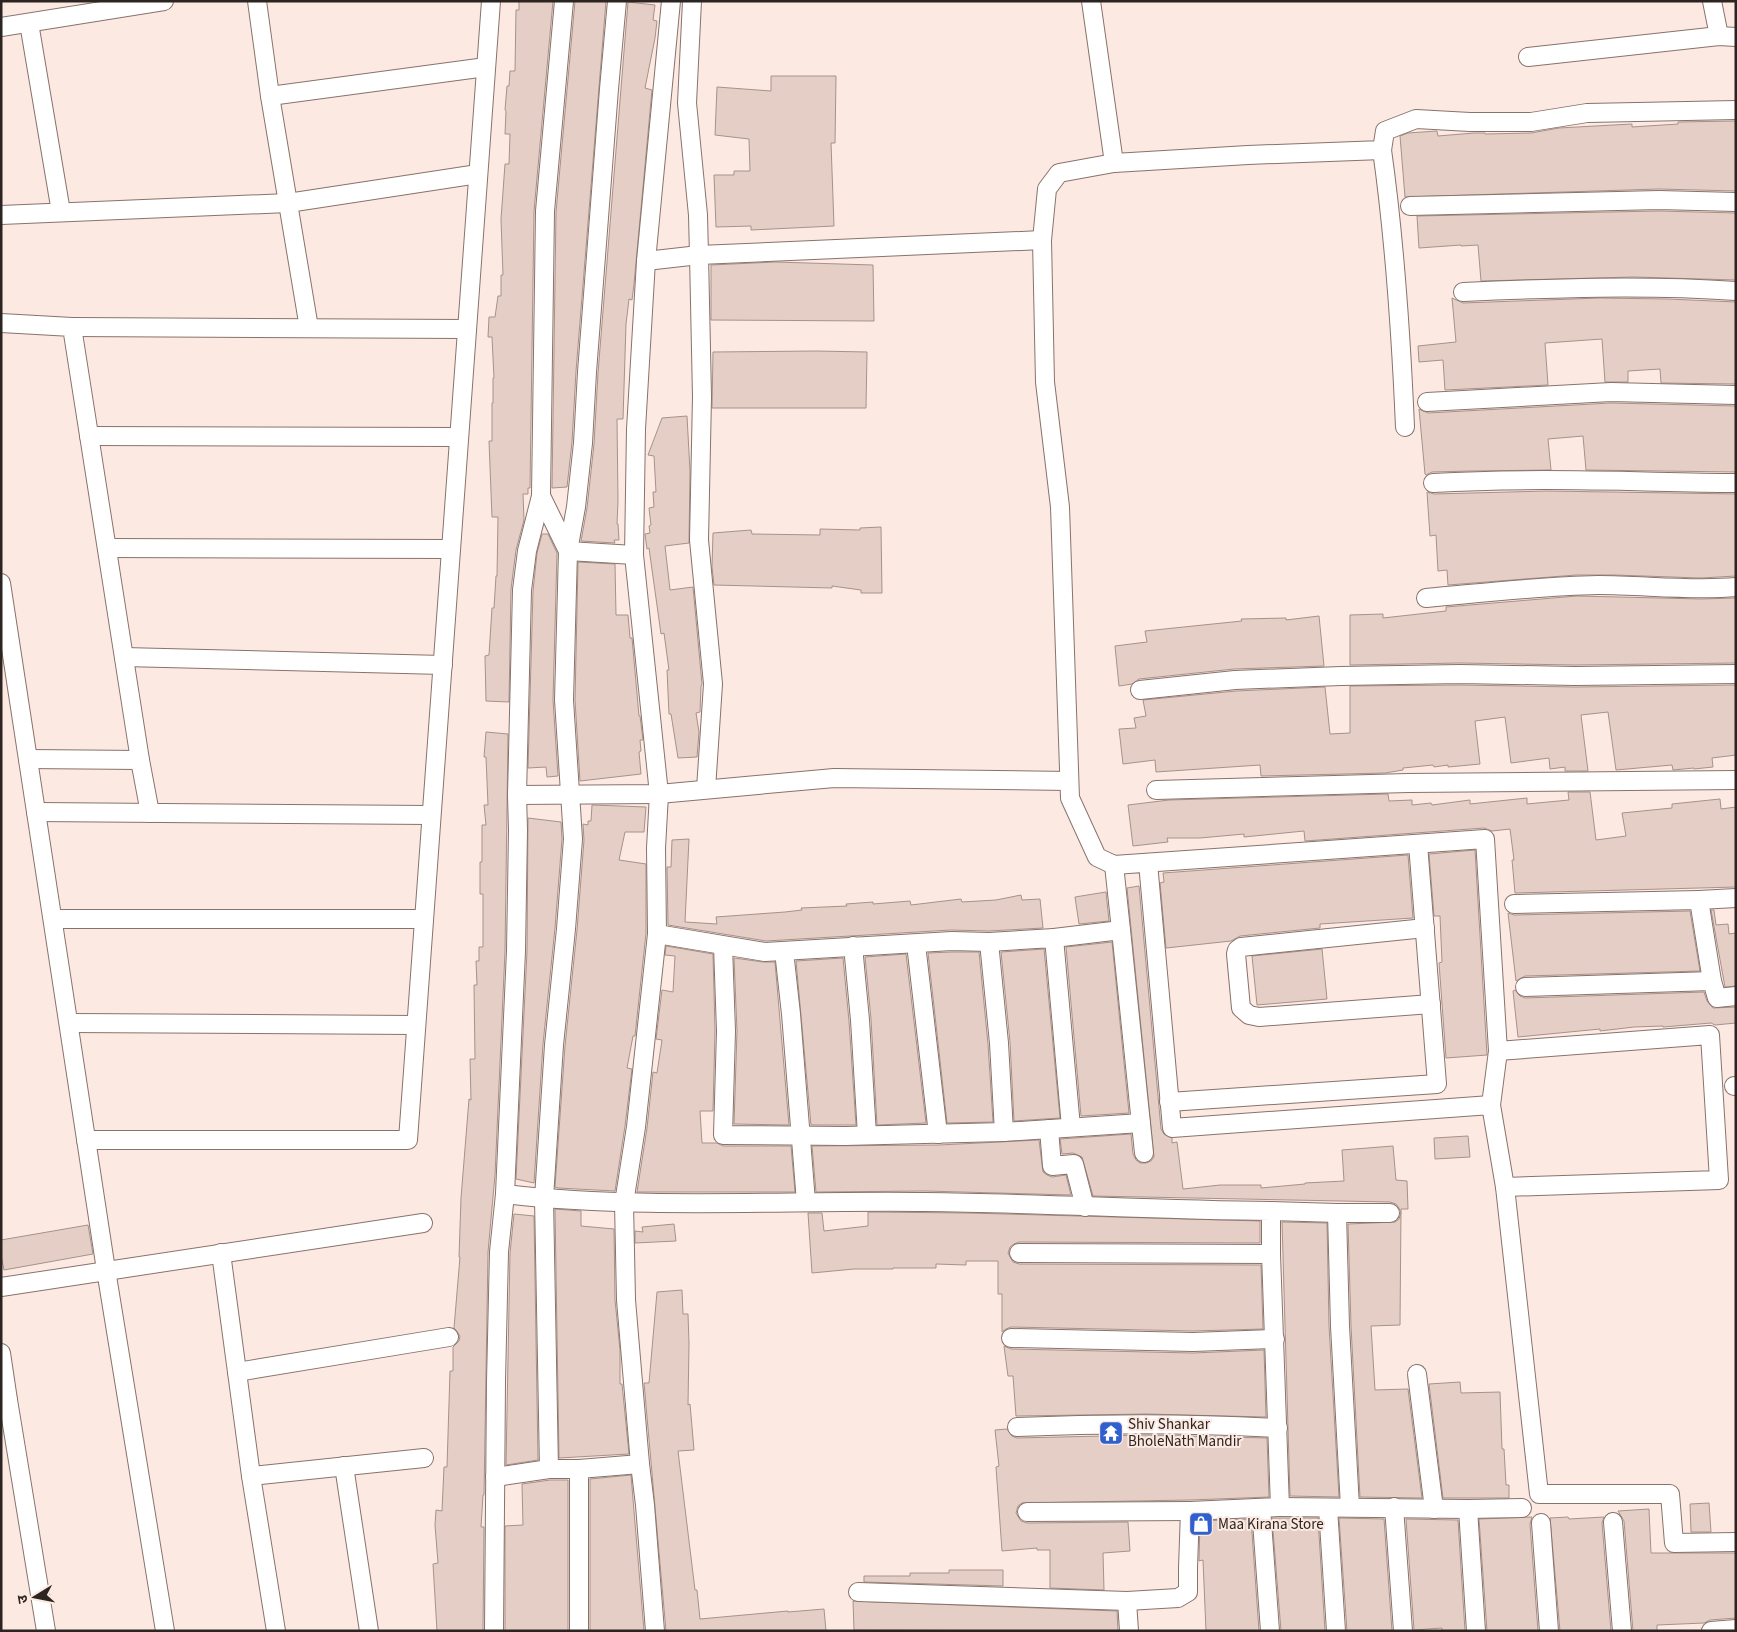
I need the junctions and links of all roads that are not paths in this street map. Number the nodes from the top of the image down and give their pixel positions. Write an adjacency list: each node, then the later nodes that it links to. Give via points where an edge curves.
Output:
1 (164, 1): 10 (street)
2 (257, 1): 15 (street)
3 (491, 1): 14 (street)
4 (564, 1): 41 (street, via 546,211)
5 (617, 1): 44 (street, via 583,443)
6 (671, 1): 27 (street)
7 (692, 1): 26 (street, via 687,104)
8 (1091, 1): 18 (street)
9 (1712, 1): 12 (street)
10 (28, 23): 11 (street); 23 (street)
11 (1, 27)
12 (1728, 36): 13 (street)
13 (1528, 57)
14 (486, 67): 15 (street); 19 (street)
15 (270, 96): 21 (street)
16 (1736, 110): 17 (street, via 1587,113 1531,122 1416,119 1385,132)
17 (1382, 150): 18 (street); 36 (street, via 1391,215)
18 (1114, 163): 25 (street, via 1059,173 1047,189)
19 (478, 174): 21 (street); 33 (street)
20 (1736, 202): 22 (street, via 1659,200)
21 (288, 203): 23 (street); 32 (street)
22 (1410, 206)
23 (61, 212): 24 (street)
24 (1, 214)
25 (1042, 240): 26 (street); 55 (street, via 1045,382 1060,507)
26 (699, 255): 27 (street); 57 (street, via 702,397 699,540 713,684)
27 (646, 261): 45 (street, via 636,429)
28 (1736, 291): 29 (street, via 1667,287)
29 (1463, 292)
30 (1, 323): 31 (street)
31 (72, 327): 32 (street); 37 (street)
32 (309, 328): 33 (street)
33 (467, 329): 38 (street)
34 (1736, 395): 35 (street, via 1611,392)
35 (1427, 402)
36 (1406, 427)
37 (89, 436): 38 (street); 42 (street)
38 (459, 437): 43 (street)
39 (1432, 483): 40 (street, via 1537,479)
40 (1736, 483)
41 (541, 496): 44 (street); 60 (street, via 527,551 522,590)
42 (107, 548): 43 (street); 49 (street)
43 (451, 549): 50 (street)
44 (568, 552): 45 (street); 61 (street, via 564,700)
45 (634, 555): 59 (street)
46 (1, 583): 53 (street)
47 (1736, 587): 48 (street, via 1599,585)
48 (1426, 598)
49 (124, 657): 50 (street); 54 (street)
50 (442, 665): 64 (street)
51 (1736, 674): 52 (street, via 1340,676 1235,680)
52 (1140, 690)
53 (28, 759): 54 (street); 62 (street)
54 (140, 760): 63 (street)
55 (1069, 780): 57 (street, via 834,778); 67 (street, via 1070,798 1098,857)
56 (1736, 780): 58 (street, via 1408,783)
57 (706, 789): 59 (street)
58 (1156, 790)
59 (659, 794): 61 (street); 75 (street)
60 (517, 795): 61 (street); 103 (street, via 516,951)
61 (570, 795): 104 (street, via 574,839 554,1045)
62 (36, 812): 63 (street); 71 (street)
63 (150, 812): 64 (street)
64 (431, 815): 72 (street)
65 (1418, 844): 66 (street); 73 (street); 88 (street, via 1485,839)
66 (1148, 863): 67 (street); 90 (street)
67 (1114, 865): 74 (street)
68 (1736, 898): 69 (street)
69 (1699, 900): 70 (street); 82 (street)
70 (1514, 904)
71 (53, 919): 72 (street); 86 (street)
72 (424, 919): 87 (street)
73 (1425, 928): 85 (street); 85 (street, via 1241,947 1236,954 1242,1008 1249,1015 1259,1017)
74 (1121, 930): 76 (street); 93 (street)
75 (657, 934): 79 (street); 106 (street, via 636,1127)
76 (1054, 938): 77 (street); 94 (street)
77 (989, 942): 78 (street); 96 (street)
78 (916, 944): 80 (street); 97 (street)
79 (723, 946): 81 (street); 99 (street, via 726,1032 723,1135)
80 (853, 946): 81 (street); 98 (street)
81 (784, 951): 99 (street)
82 (1712, 981): 83 (street); 84 (street, via 1717,998)
83 (1525, 987)
84 (1736, 996)
85 (1431, 1004): 89 (street)
86 (69, 1023): 87 (street); 100 (street)
87 (416, 1025): 100 (street, via 408,1140)
88 (1498, 1051): 91 (street); 102 (street, via 1710,1035 1719,1180)
89 (1437, 1084): 90 (street); 92 (street)
90 (1169, 1102): 92 (street, via 1172,1128)
91 (1491, 1105): 92 (street); 102 (street)
92 (1439, 1109)
93 (1141, 1123): 94 (street); 101 (street)
94 (1071, 1127): 95 (street)
95 (1049, 1129): 96 (street); 107 (street, via 1052,1166 1074,1164)
96 (1004, 1132): 97 (street)
97 (938, 1134): 98 (street)
98 (867, 1135): 99 (street)
99 (801, 1136): 105 (street)
100 (86, 1140): 115 (street)
101 (1144, 1153)
102 (1505, 1187): 145 (street, via 1539,1494 1670,1494 1674,1542)
103 (505, 1194): 104 (street); 132 (street, via 499,1252)
104 (544, 1198): 106 (street); 129 (street)
105 (806, 1202): 106 (street); 107 (street)
106 (624, 1203): 127 (street, via 626,1300)
107 (1085, 1207): 108 (street)
108 (1271, 1211): 109 (street); 114 (street)
109 (1337, 1213): 110 (street); 137 (street)
110 (1390, 1213)
111 (424, 1223): 112 (street)
112 (221, 1253): 115 (street); 121 (street)
113 (1019, 1253): 114 (street)
114 (1271, 1254): 119 (street)
115 (106, 1270): 116 (street); 150 (street)
116 (1, 1287)
117 (449, 1337): 121 (street)
118 (1010, 1338): 119 (street, via 1193,1342)
119 (1275, 1339): 125 (street)
120 (1, 1354): 123 (street)
121 (237, 1372): 131 (street)
122 (1417, 1374): 139 (street)
123 (5, 1401): 149 (street)
124 (1017, 1427): 125 (street, via 1200,1424)
125 (1278, 1428): 133 (street)
126 (424, 1458): 128 (street)
127 (640, 1464): 130 (street); 155 (street)
128 (344, 1466): 131 (street); 152 (street)
129 (549, 1469): 130 (street); 132 (street)
130 (579, 1469): 154 (street)
131 (251, 1476): 151 (street)
132 (495, 1478): 153 (street)
133 (1280, 1507): 135 (street); 136 (street)
134 (1394, 1507): 137 (street); 139 (street); 159 (street)
135 (1260, 1508): 141 (street); 157 (street)
136 (1328, 1508): 137 (street); 158 (street)
137 (1350, 1508)
138 (1522, 1508): 140 (street)
139 (1434, 1509): 140 (street)
140 (1468, 1509): 160 (street)
141 (1190, 1511): 142 (street); 147 (street, via 1188,1592 1178,1598)
142 (1027, 1512)
143 (1541, 1522): 161 (street)
144 (1613, 1522): 162 (street)
145 (1736, 1542)
146 (858, 1592): 147 (street)
147 (1127, 1601): 156 (street)
148 (1736, 1629): 163 (street)
149 (46, 1631)
150 (165, 1631)
151 (276, 1631)
152 (369, 1631)
153 (494, 1631)
154 (579, 1631)
155 (655, 1631)
156 (1129, 1631)
157 (1270, 1631)
158 (1336, 1631)
159 (1403, 1631)
160 (1476, 1631)
161 (1548, 1631)
162 (1622, 1631)
163 (1711, 1631)

